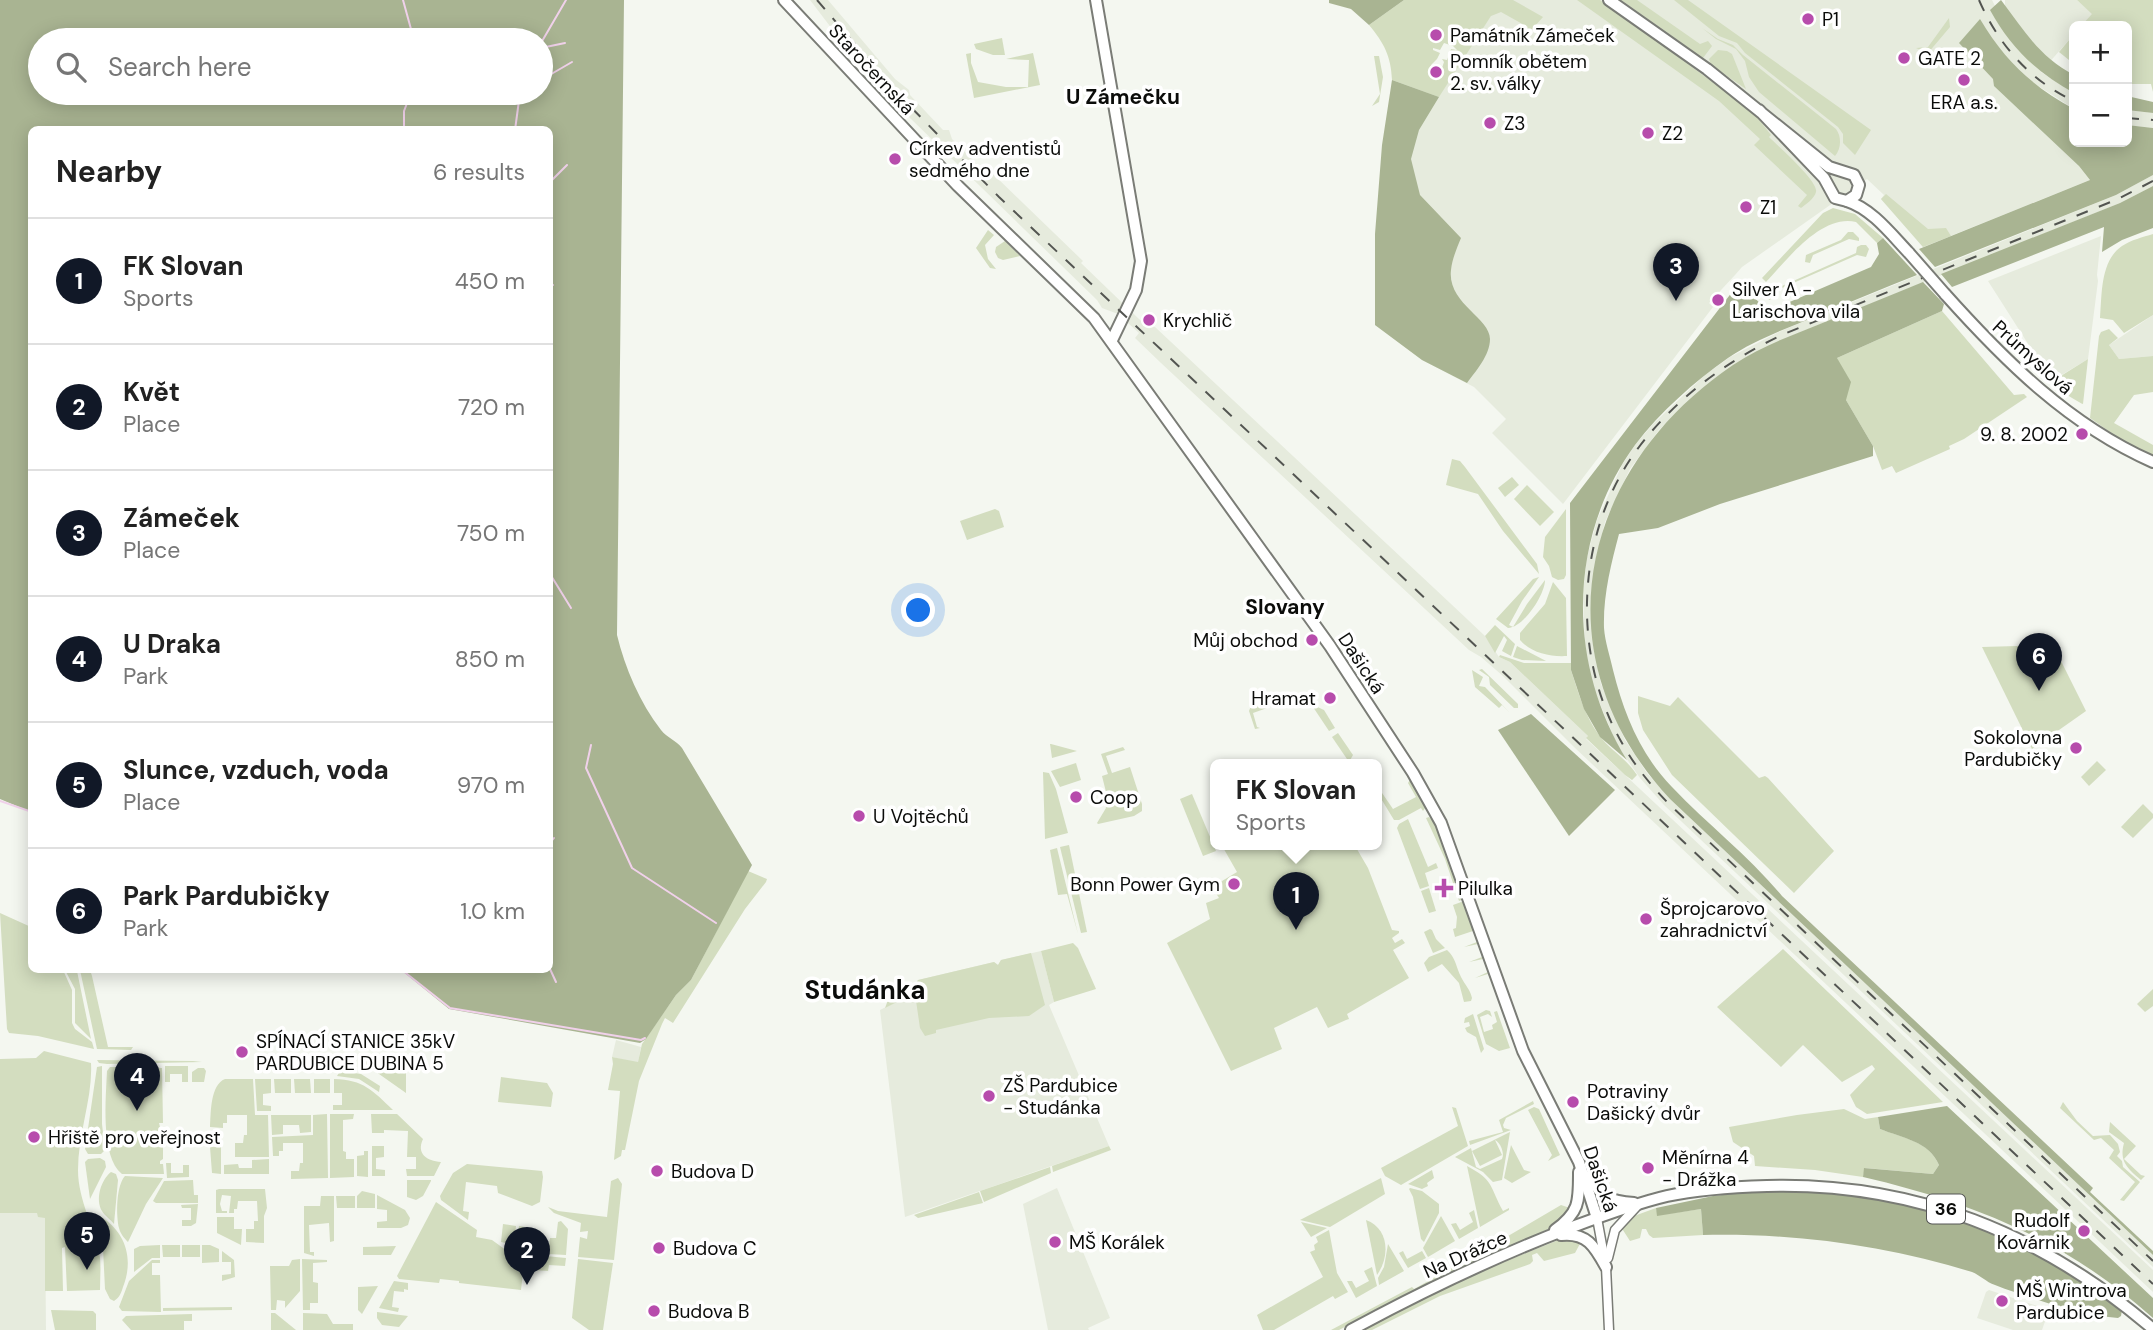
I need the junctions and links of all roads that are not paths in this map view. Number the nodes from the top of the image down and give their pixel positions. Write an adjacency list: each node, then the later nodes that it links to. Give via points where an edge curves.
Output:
1 (784, 0): 10 (main road, Staročernská, via 942,170 1070,292)
2 (1097, 0): 10 (main road, via 1141,261 1135,293)
3 (1609, 0): 4 (main road, Průmyslová)
4 (1759, 110): 5 (main road, Průmyslová, via 1829,167); 6 (main road, Průmyslová)
5 (1844, 171): 6 (main road, via 1833,176); 7 (main road, Průmyslová, via 1856,177)
6 (1829, 187): 8 (main road, Průmyslová, via 1835,198)
7 (1858, 190): 8 (main road); 9 (main road, Průmyslová)
8 (1847, 201): 9 (main road, Průmyslová, via 1875,219)
9 (1909, 253): 11 (main road, Průmyslová, bridge, via 2001,354 2051,399 2097,432)
10 (1112, 340): 12 (main road, Dašická, via 1310,615 1426,795 1458,866 1523,1051)
11 (2153, 462)
12 (1579, 1162): 13 (main road, via 1608,1199); 14 (main road, Dašická); 15 (main road, via 1576,1210)
13 (1639, 1204): 14 (main road, 36); 16 (street, via 1613,1235); 17 (main road, 36, via 1703,1190 1787,1185 1853,1189 1926,1204 1985,1223 2049,1254 2108,1292)
14 (1597, 1218): 15 (main road, Na Drážce / 36); 16 (street, Dašická)
15 (1545, 1238): 16 (main road, via 1586,1238); 18 (main road, Na Drážce / 36, via 1442,1282)
16 (1606, 1267): 19 (street, Dašická)
17 (2153, 1329)
18 (1352, 1330)
19 (1609, 1330)

